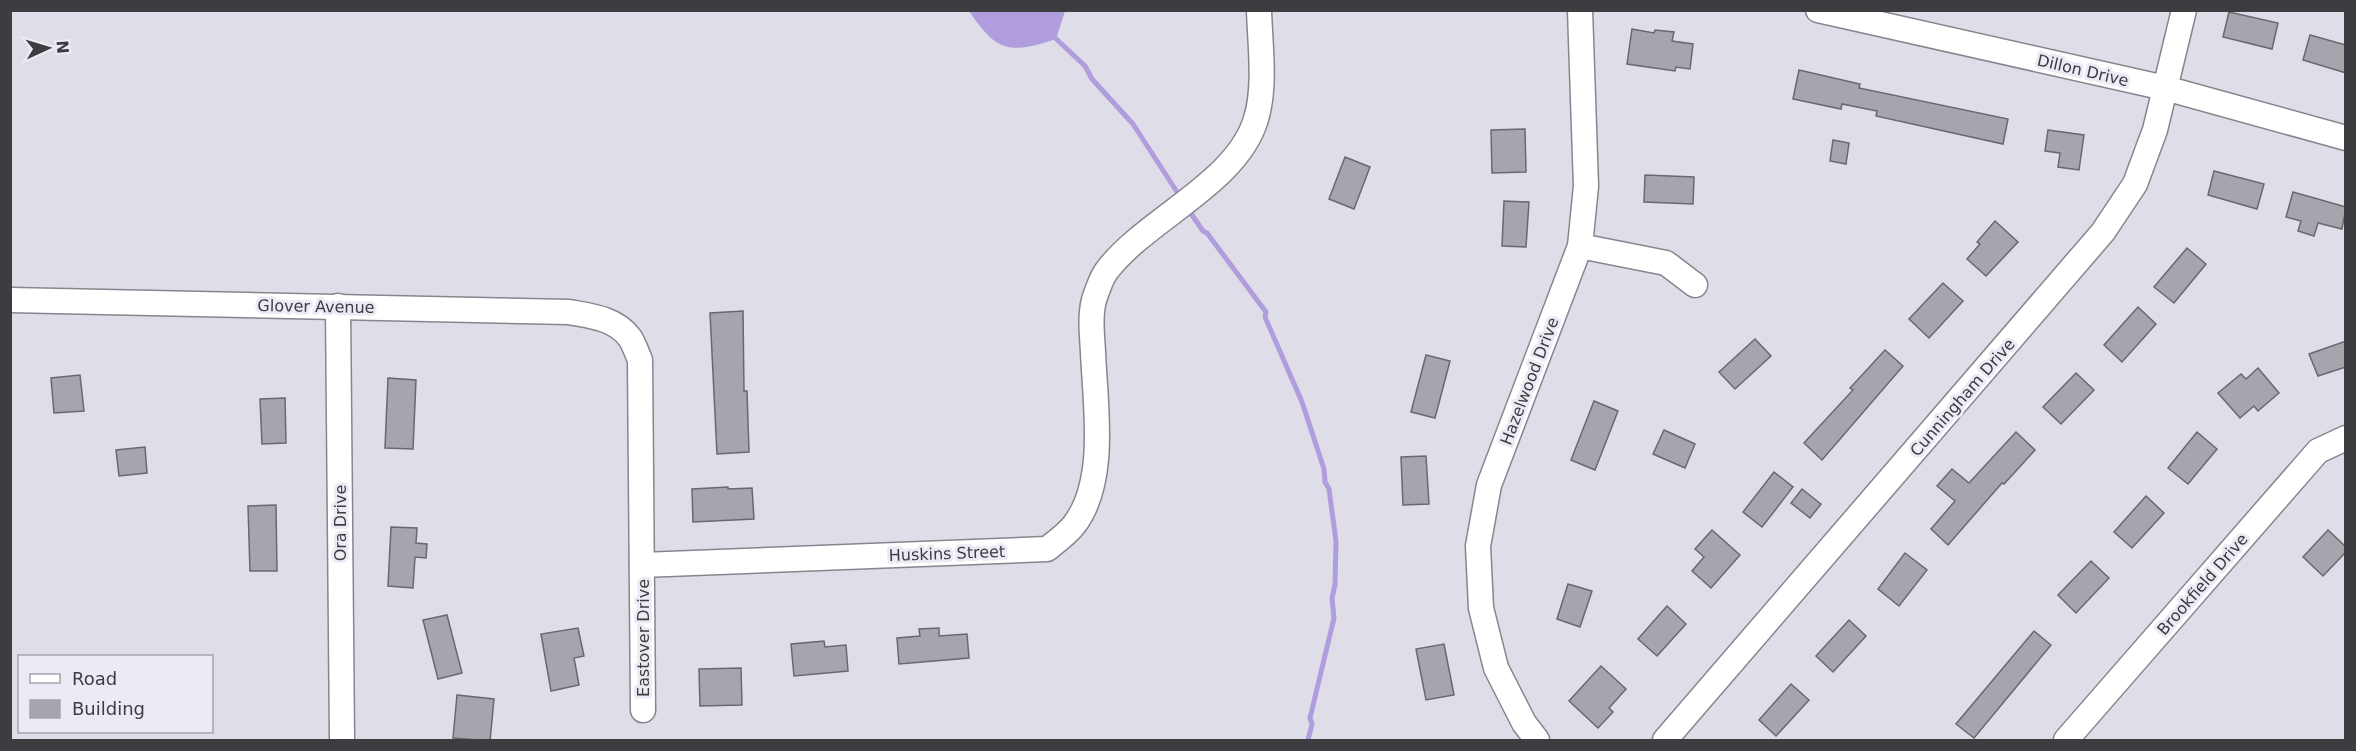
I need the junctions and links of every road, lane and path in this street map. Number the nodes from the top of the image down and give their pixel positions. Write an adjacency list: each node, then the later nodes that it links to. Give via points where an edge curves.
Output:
1 (1259, 10): 12 (street, Huskins Street, via 1261,87 1257,119 1243,148 1221,172 1125,249 1106,271 1095,297 1091,326 1097,439 1091,492 1074,525 1047,549)
2 (1580, 10): 7 (street, Hazelwood Drive, via 1586,186)
3 (1818, 10): 5 (street, Dillon Drive)
4 (2184, 10): 5 (street, Cunningham Drive)
5 (2165, 88): 6 (street, Dillon Drive); 16 (street, Cunningham Drive, via 2135,184 2103,232)
6 (2346, 138)
7 (1580, 246): 8 (street, via 1666,263); 15 (street, Hazelwood Drive, via 1489,485 1478,546 1481,608 1496,668)
8 (1695, 285)
9 (10, 300): 10 (street, Glover Avenue)
10 (338, 306): 12 (street, Glover Avenue, via 569,312 602,318 619,327 630,338 640,360); 14 (street, Ora Drive)
11 (2346, 438): 17 (street, Brookfield Drive, via 2318,451)
12 (642, 565): 13 (street, Eastover Drive)
13 (643, 710)
14 (342, 741)
15 (1537, 741)
16 (1665, 741)
17 (2067, 741)

